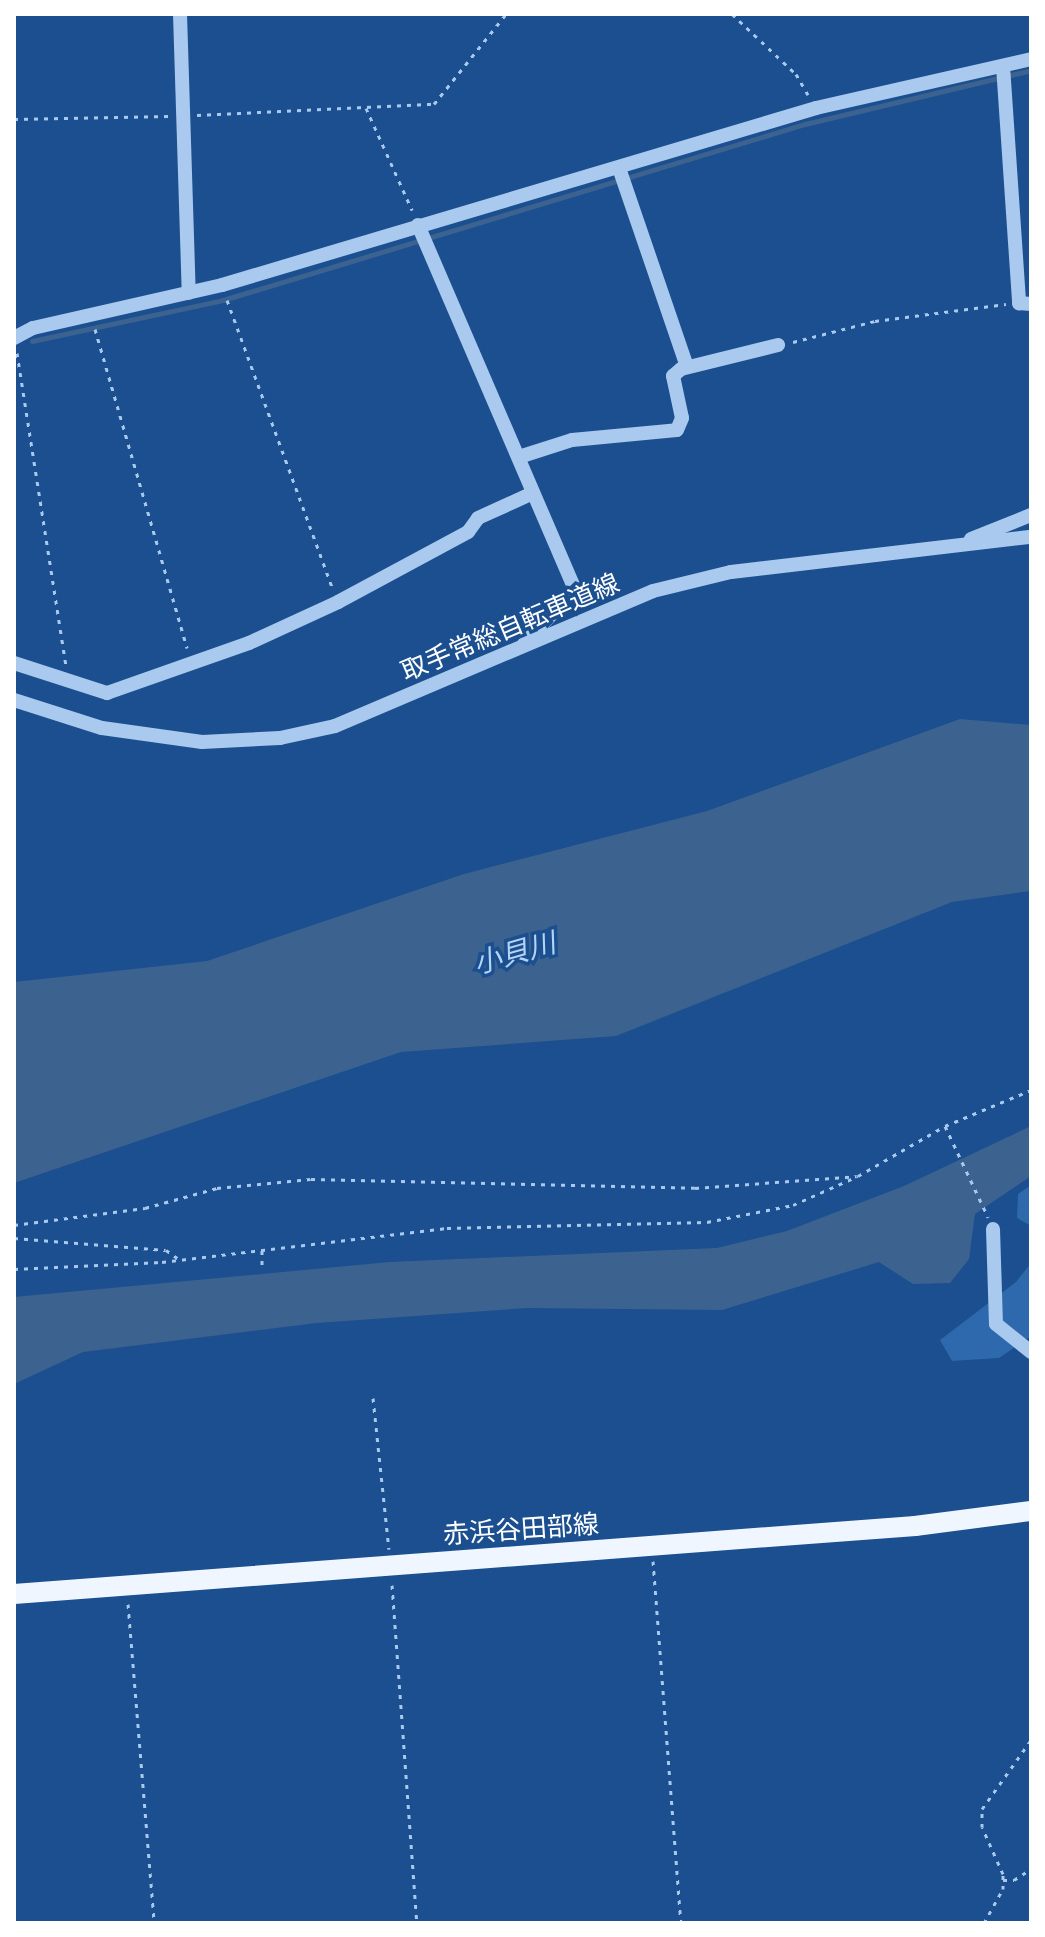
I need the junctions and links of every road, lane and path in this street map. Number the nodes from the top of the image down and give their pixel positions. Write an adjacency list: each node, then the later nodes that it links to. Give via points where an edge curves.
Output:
1 (180, 14): 8 (street)
2 (506, 14): 6 (path, via 434,104)
3 (732, 14): 7 (path, via 796,74)
4 (1031, 59): 5 (street)
5 (1003, 66): 7 (street); 14 (street)
6 (366, 108): 8 (path); 11 (path)
7 (816, 108): 10 (street)
8 (184, 115): 9 (path); 13 (street)
9 (14, 119)
10 (619, 168): 11 (street); 20 (street)
11 (418, 225): 12 (street); 21 (street)
12 (222, 285): 13 (street); 26 (path)
13 (189, 293): 15 (street)
14 (1025, 303): 19 (path, via 875,321)
15 (93, 317): 17 (street); 29 (path, via 114,405)
16 (14, 323): 17 (street)
17 (33, 328): 18 (street)
18 (14, 337): 30 (path)
19 (778, 345): 20 (street)
20 (687, 367): 21 (street, via 673,376 682,418 677,430 572,440)
21 (522, 456): 22 (street)
22 (533, 493): 26 (street, via 478,518 468,532); 27 (street, via 575,589)
23 (1031, 515): 25 (street)
24 (1031, 537): 25 (street, 取手常総自転車道線)
25 (952, 547): 27 (street, 取手常総自転車道線, via 731,572 653,591)
26 (338, 602): 29 (street)
27 (521, 648): 31 (street, 取手常総自転車道線, via 335,726 280,738 202,742 102,728)
28 (14, 663): 30 (street)
29 (192, 663): 30 (street, via 107,693)
30 (68, 681)
31 (14, 700)
32 (1031, 1090): 33 (path)
33 (945, 1126): 34 (path); 35 (path)
34 (858, 1176): 36 (path, via 695,1188 311,1179 217,1188 145,1208); 39 (path, via 793,1205 707,1222 447,1228)
35 (987, 1213)
36 (14, 1225)
37 (993, 1229): 43 (street, via 996,1324)
38 (14, 1238): 40 (path, via 166,1250)
39 (262, 1250): 40 (path); 41 (path)
40 (181, 1260): 42 (path)
41 (262, 1267)
42 (14, 1269)
43 (1031, 1352)
44 (373, 1398): 47 (path)
45 (1031, 1511): 46 (main road, 赤浜谷田部線)
46 (651, 1546): 47 (main road, 赤浜谷田部線); 55 (path)
47 (391, 1565): 48 (main road, 赤浜谷田部線); 54 (path)
48 (126, 1586): 49 (main road, 赤浜谷田部線); 53 (path)
49 (14, 1594)
50 (1031, 1740): 52 (path, via 982,1809 982,1827)
51 (1031, 1869): 52 (path, via 1014,1880)
52 (1003, 1880): 56 (path)
53 (154, 1923)
54 (417, 1923)
55 (681, 1923)
56 (984, 1923)

